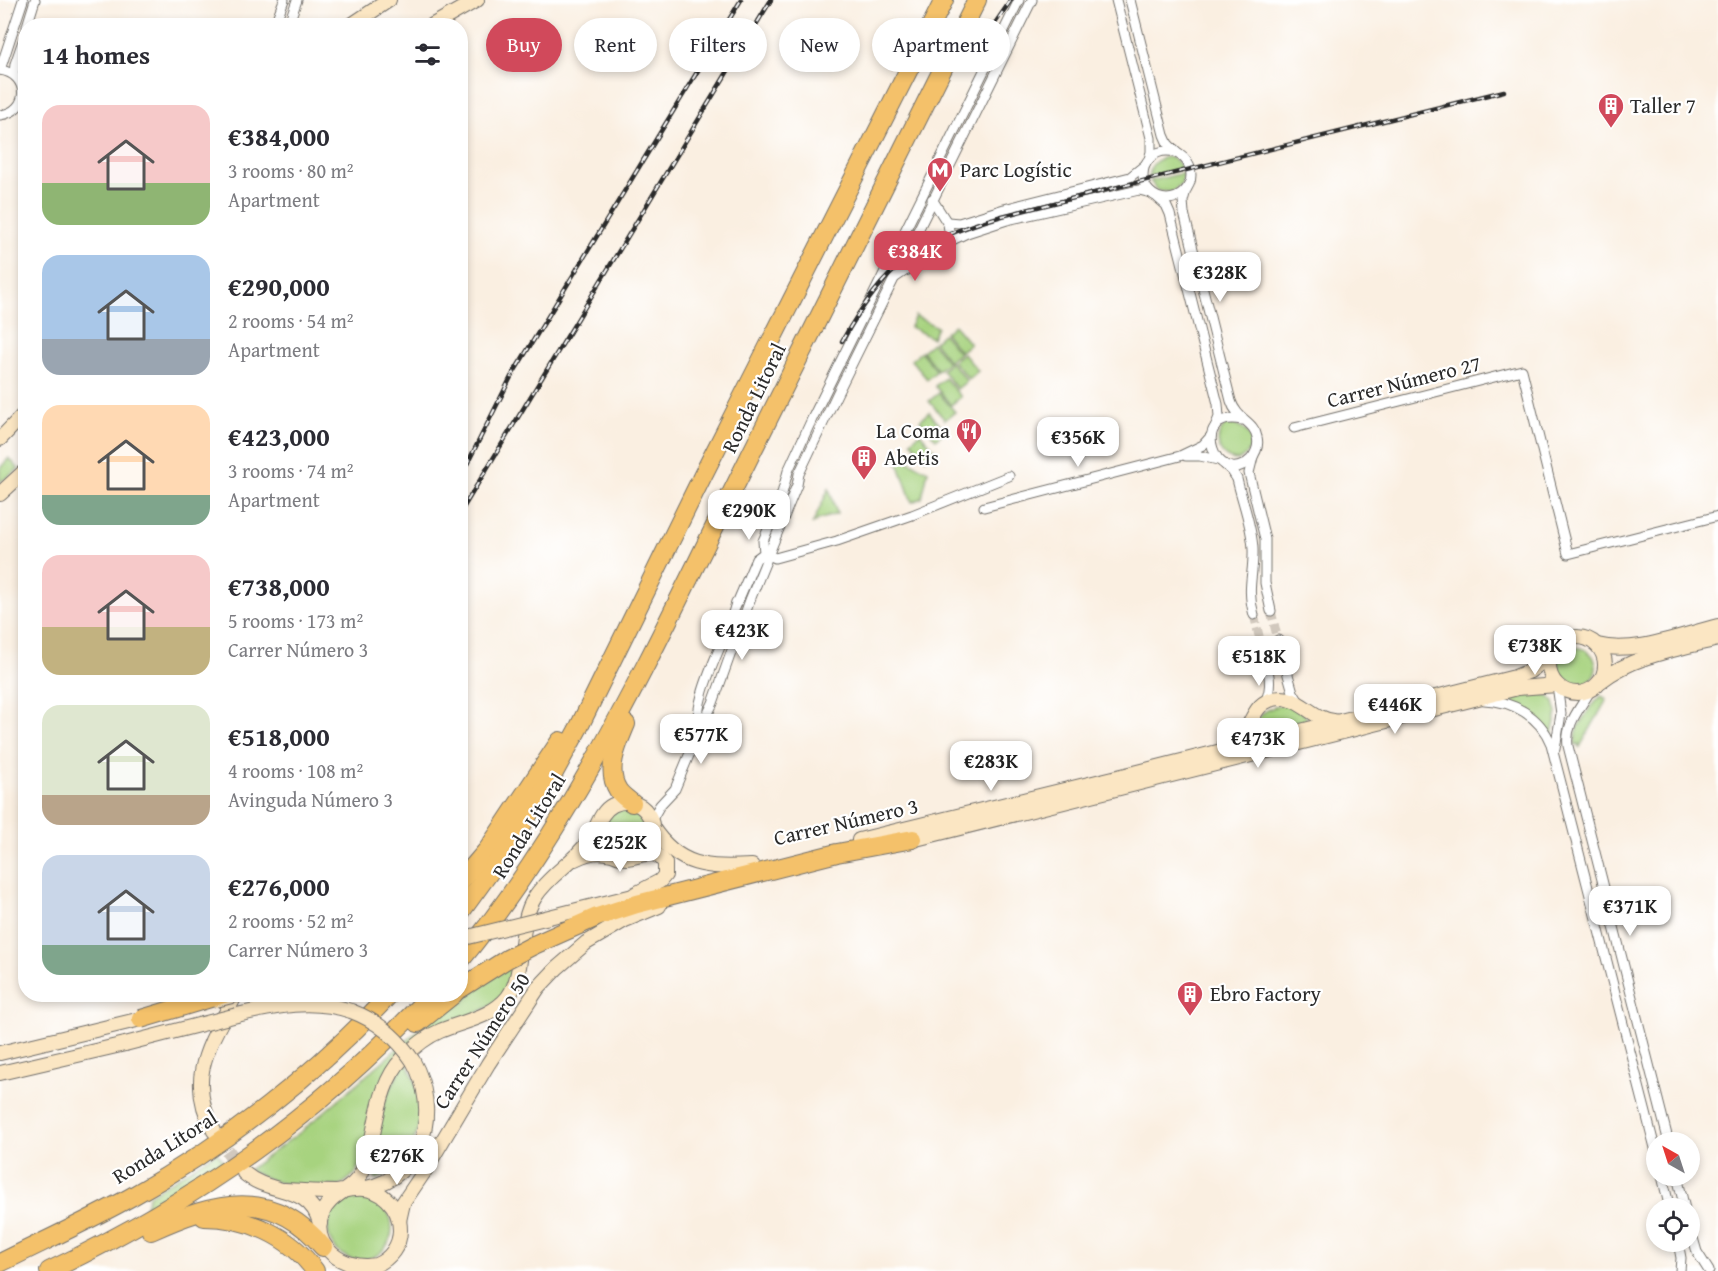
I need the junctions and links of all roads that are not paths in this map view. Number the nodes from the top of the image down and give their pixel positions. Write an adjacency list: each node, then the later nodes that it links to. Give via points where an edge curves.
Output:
1 (23, 0): 19 (street)
2 (35, 0): 13 (street)
3 (285, 0): 14 (street)
4 (297, 0): 15 (street)
5 (389, 0): 16 (street)
6 (477, 0): 17 (street)
7 (944, 0): 46 (highway, Ronda Litoral)
8 (977, 0): 52 (highway, Ronda Litoral)
9 (1019, 0): 42 (street, via 821,400)
10 (1032, 0): 28 (street)
11 (1116, 0): 25 (street, via 1151,138 1152,152)
12 (1130, 0): 24 (street, via 1164,135)
13 (29, 18)
14 (277, 18)
15 (291, 18)
16 (362, 18)
17 (445, 18)
18 (18, 55): 20 (street)
19 (0, 70): 20 (street)
20 (14, 74): 21 (street)
21 (18, 79)
22 (18, 108): 23 (street)
23 (1, 116)
24 (1178, 154): 25 (street, via 1162,151); 26 (street, via 1191,174)
25 (1147, 162): 27 (street, via 1143,181); 29 (street, via 1126,179 959,223)
26 (1186, 190): 27 (street, via 1172,199); 33 (street, via 1184,213 1231,401)
27 (1154, 195): 30 (street, via 1143,190 1129,192 1007,220); 35 (street, via 1170,214 1216,393 1220,411)
28 (932, 199): 29 (street); 31 (street)
29 (948, 222): 30 (street, via 950,234)
30 (944, 244): 31 (street, via 917,267)
31 (893, 280): 47 (street, via 799,474)
32 (18, 420): 36 (street)
33 (1242, 420): 35 (street, via 1227,419); 38 (street, via 1257,435)
34 (1294, 428): 45 (street, Carrer Número 27, via 1522,370 1568,554)
35 (1213, 431): 37 (street, via 1203,445); 39 (street, via 1211,448)
36 (0, 439)
37 (1180, 456): 39 (street); 44 (street)
38 (1253, 456): 39 (street, via 1235,466); 49 (street, via 1249,472 1265,539 1265,583)
39 (1219, 461): 50 (street, via 1236,477 1252,541 1249,590)
40 (1009, 476): 47 (street, via 837,541 775,558)
41 (18, 477): 43 (street)
42 (785, 482): 47 (street, via 763,541); 48 (street)
43 (0, 494)
44 (984, 507)
45 (1718, 516)
46 (677, 530): 72 (highway, via 659,554 564,734); 83 (highway, Ronda Litoral, via 549,782)
47 (766, 554): 48 (street, via 756,559); 65 (street)
48 (735, 608): 57 (street)
49 (1271, 611)
50 (1254, 615)
51 (1718, 626): 56 (street, via 1632,648)
52 (663, 630): 71 (highway, via 613,764 618,791); 85 (highway, Ronda Litoral, via 598,757 555,830)
53 (1718, 639): 59 (street, via 1633,662)
54 (1278, 640): 64 (street)
55 (1261, 644): 63 (street, via 1270,684)
56 (1597, 645): 58 (street, via 1589,639 1570,638); 59 (street, via 1605,662)
57 (718, 654): 65 (street, via 703,703); 67 (street, via 698,704)
58 (1550, 656): 60 (street, via 1550,674); 66 (street, Carrer Número 3, via 1524,674)
59 (1601, 681): 61 (street)
60 (1557, 685): 61 (street, via 1578,694); 62 (street, Carrer Número 3, via 1534,685); 69 (street, via 1561,714 1555,743)
61 (1590, 691): 101 (street, via 1570,726 1568,746)
62 (1472, 699): 69 (street, via 1504,703 1530,715 1548,737); 75 (street, Carrer Número 3)
63 (1265, 702): 64 (street, via 1284,698); 68 (street, via 1239,737)
64 (1299, 702): 66 (street, via 1322,719)
65 (710, 711): 67 (street)
66 (1339, 721): 68 (street, Carrer Número 3)
67 (697, 736): 70 (street)
68 (1201, 756): 80 (street, Carrer Número 3)
69 (1557, 760): 100 (street)
70 (676, 783): 71 (street, via 657,800); 74 (street)
71 (635, 804): 73 (street, via 607,808); 74 (street, via 648,812)
72 (509, 818): 77 (highway, via 483,847); 81 (highway)
73 (598, 823): 76 (street, via 599,841); 79 (street, via 587,844)
74 (652, 823): 78 (street, via 650,842); 80 (street, via 669,848 692,862 710,867)
75 (913, 839): 86 (highway, bridge, via 837,853 637,904 597,917); 96 (street, Carrer Número 50, via 661,905 612,926 547,978)
76 (610, 853): 78 (street); 79 (street, via 593,852)
77 (468, 856)
78 (634, 856): 82 (street, via 655,854 663,859 666,870 660,881)
79 (568, 862): 86 (street, via 546,883 526,912)
80 (752, 866): 82 (street, Carrer Número 3)
81 (468, 873)
82 (627, 898): 84 (street, Carrer Número 3, bridge)
83 (468, 902)
84 (468, 937)
85 (468, 951)
86 (514, 958): 87 (highway); 96 (street, via 521,981 515,1008); 105 (street, via 511,992 498,1007 432,1035 395,1067 384,1091 362,1172)
87 (468, 984)
88 (197, 1002): 94 (highway, bridge)
89 (207, 1002): 94 (street, bridge)
90 (234, 1002): 99 (street, via 209,1048 200,1078 203,1109)
91 (382, 1002): 114 (highway, Ronda Litoral, via 283,1094 230,1134 154,1184)
92 (423, 1002): 98 (highway)
93 (445, 1002): 98 (highway, via 336,1094)
94 (141, 1019): 95 (street)
95 (0, 1053)
96 (488, 1064): 107 (street, Carrer Número 50, via 403,1203)
97 (0, 1073): 103 (street, bridge, via 272,1007 327,1005 351,1011 392,1035 413,1061 426,1098 422,1142 414,1157 400,1172 377,1186)
98 (318, 1101): 109 (highway, via 245,1159)
99 (214, 1131)
100 (1651, 1132)
101 (1665, 1132)
102 (244, 1173): 104 (street, via 261,1185)
103 (363, 1189): 105 (street); 107 (street, via 387,1199)
104 (284, 1190): 105 (street); 108 (street, via 308,1201)
105 (345, 1191): 108 (street, via 330,1201)
106 (172, 1221): 109 (highway); 110 (highway, via 206,1209 256,1207 297,1221); 117 (highway, via 225,1217 256,1227 300,1253)
107 (399, 1221): 113 (street, via 399,1239)
108 (320, 1223): 110 (street)
109 (137, 1232): 115 (highway)
110 (323, 1247): 116 (street)
111 (1680, 1252): 119 (street)
112 (1697, 1252): 120 (street)
113 (391, 1255): 116 (street, via 369,1268); 118 (street)
114 (0, 1262)
115 (57, 1267)
116 (342, 1267)
117 (315, 1271)
118 (379, 1271)
119 (1680, 1271)
120 (1709, 1271)

